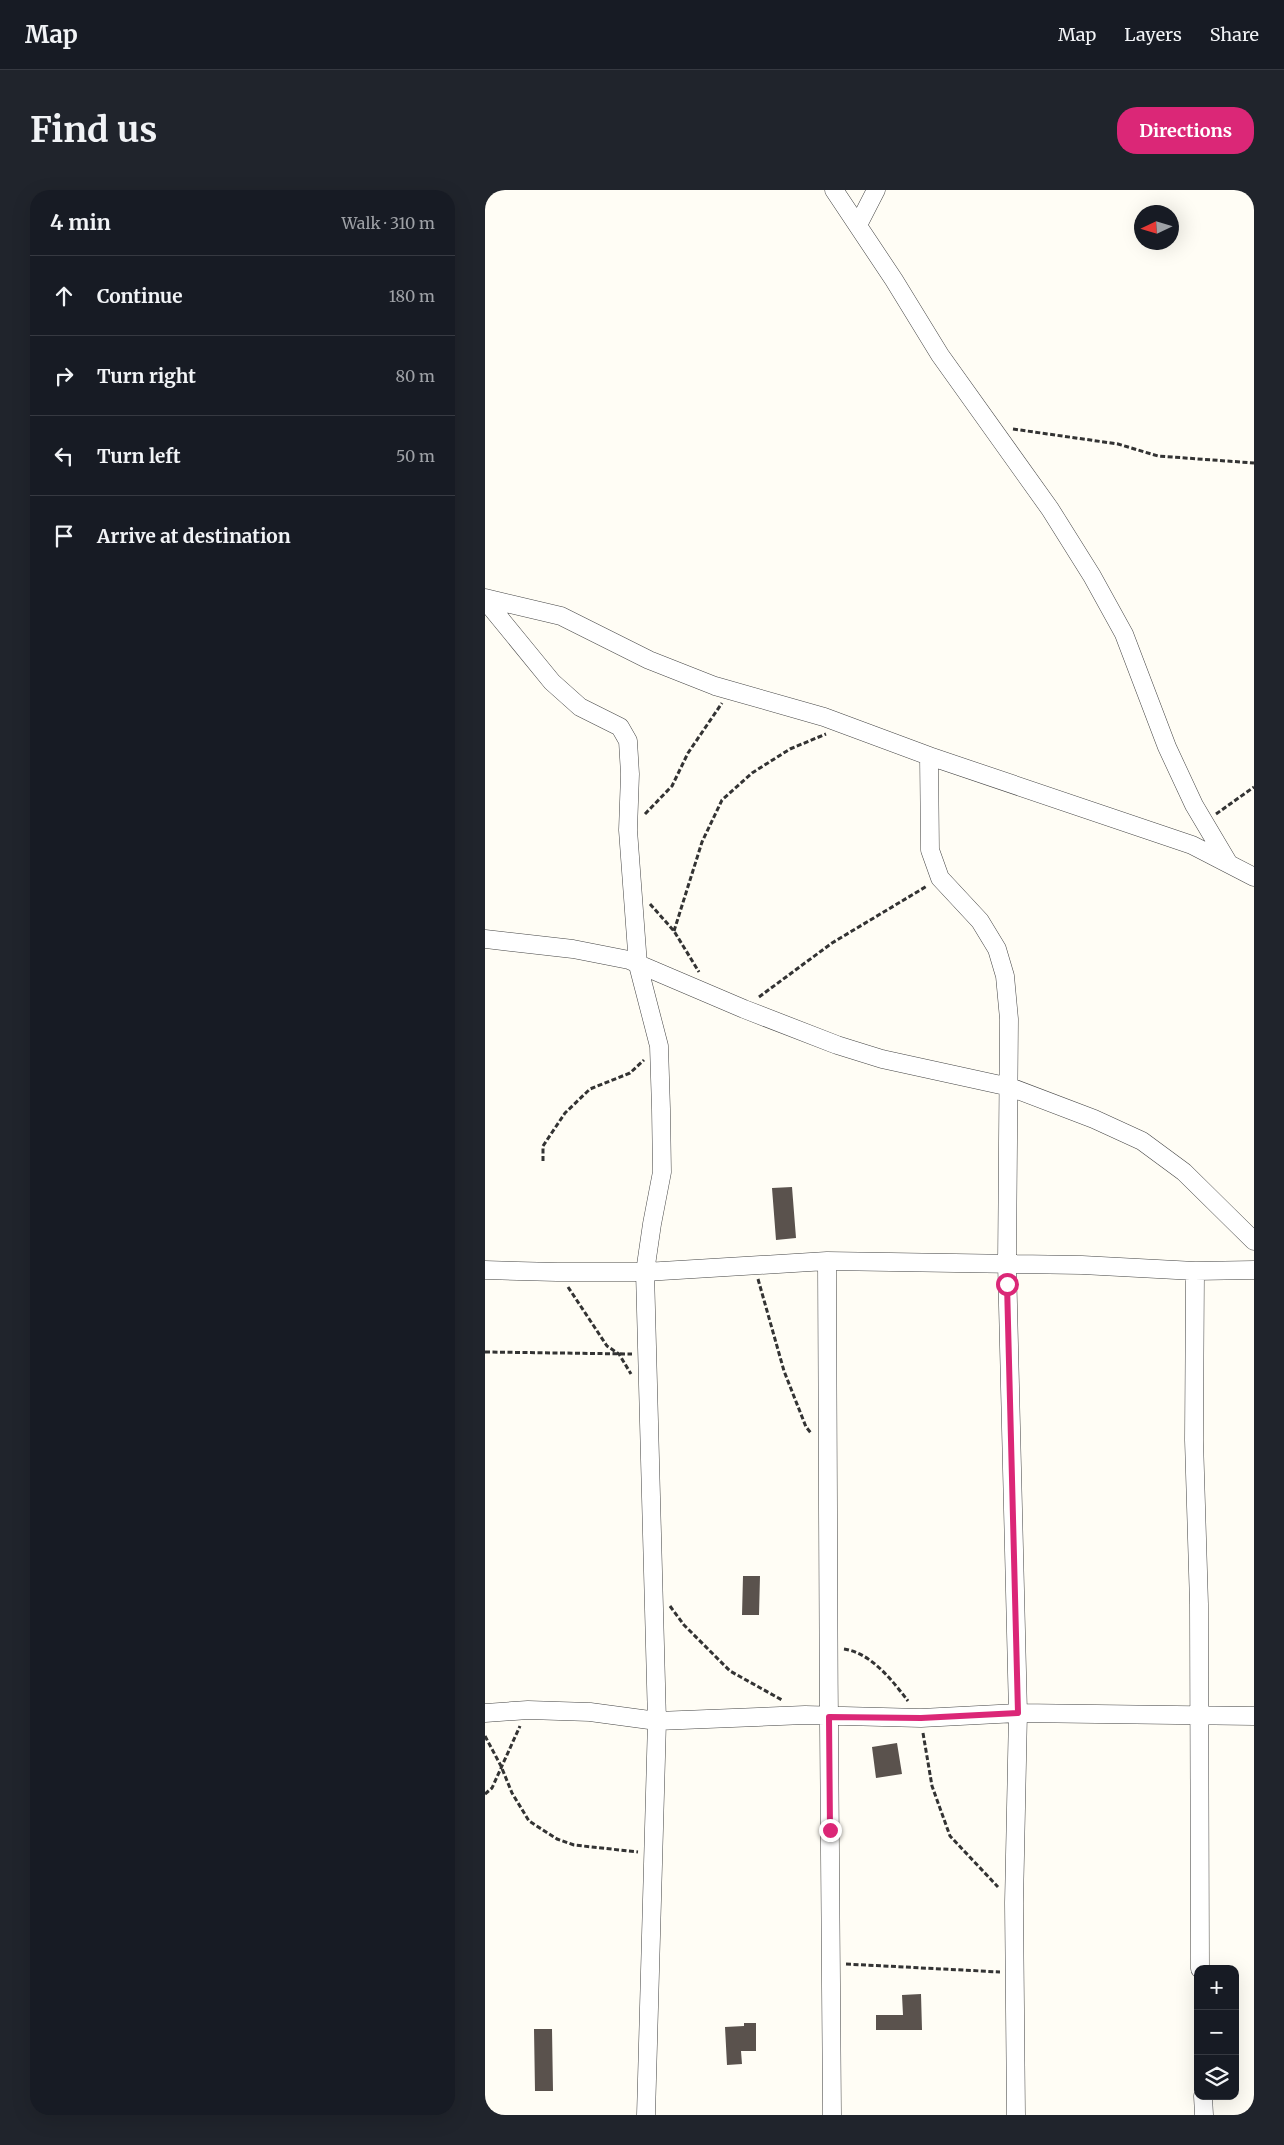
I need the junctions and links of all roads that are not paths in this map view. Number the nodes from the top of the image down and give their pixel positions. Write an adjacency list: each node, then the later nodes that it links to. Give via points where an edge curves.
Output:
1 (834, 190): 3 (street)
2 (876, 190): 3 (street)
3 (858, 225): 6 (street, via 940,355 1050,509 1092,576 1123,634 1167,747 1194,805)
4 (485, 599): 5 (street, via 561,616 649,660 731,690 847,725); 9 (street, via 553,682 581,707 620,727 628,741 628,830)
5 (929, 756): 6 (street, via 1193,845); 10 (street, via 930,850 940,878 980,921 997,948 1005,976)
6 (1231, 866): 7 (street)
7 (1254, 877)
8 (485, 939): 9 (street, via 573,949 629,960)
9 (638, 965): 10 (street, via 837,1045 882,1059); 17 (street, via 659,1046 662,1172)
10 (1010, 1087): 11 (street, via 1142,1141 1184,1172); 13 (street)
11 (1254, 1241)
12 (827, 1261): 13 (street); 17 (street); 22 (street)
13 (1007, 1264): 16 (street); 19 (street)
14 (485, 1270): 17 (street)
15 (1254, 1270): 16 (street)
16 (1195, 1271): 20 (street, via 1194,1440)
17 (645, 1272): 23 (street)
18 (485, 1713): 23 (street, via 528,1710 589,1712)
19 (1018, 1713): 20 (street); 22 (street, via 921,1718); 28 (street, via 1014,1903)
20 (1200, 1715): 21 (street); 24 (street)
21 (1254, 1716)
22 (829, 1717): 23 (street, via 805,1715); 27 (street)
23 (657, 1721): 26 (street)
24 (1200, 1965)
25 (1203, 2100): 29 (street)
26 (646, 2115)
27 (832, 2115)
28 (1016, 2115)
29 (1204, 2115)

